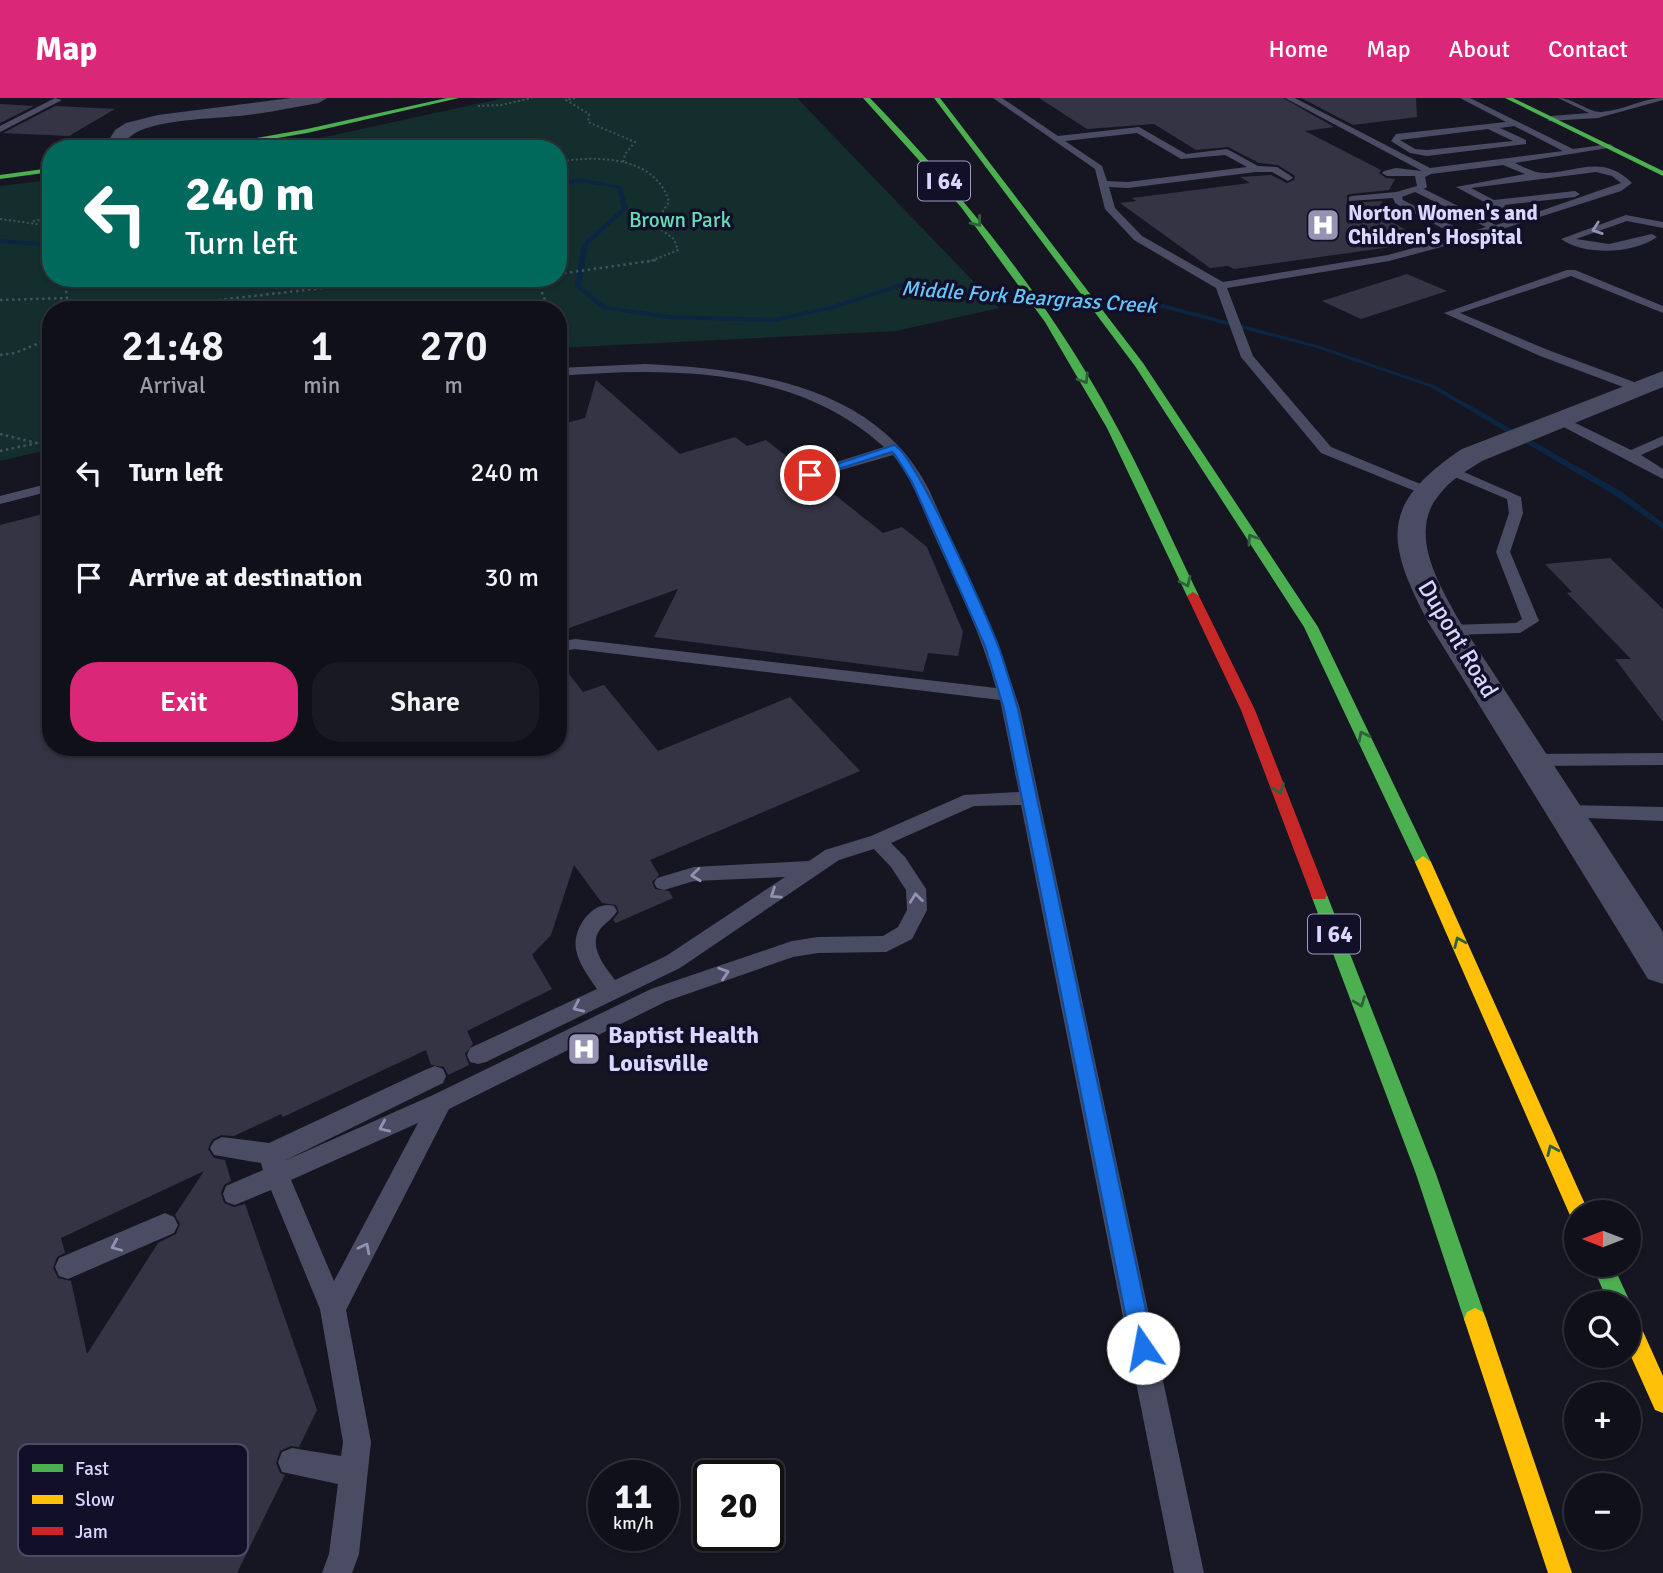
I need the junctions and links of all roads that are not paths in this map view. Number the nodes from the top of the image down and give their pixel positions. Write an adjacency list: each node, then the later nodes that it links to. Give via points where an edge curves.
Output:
1 (319, 98): 20 (street, via 144,123)
2 (454, 98): 21 (main road)
3 (866, 98): 95 (main road, I 64, one-way to 95, via 923,156 1014,269 1100,405 1248,710 1426,1174)
4 (997, 98): 19 (lane)
5 (1289, 98): 30 (lane)
6 (1464, 98): 16 (lane)
7 (1508, 98): 15 (main road)
8 (1577, 98): 12 (lane)
9 (1663, 98): 14 (lane)
10 (35, 99): 11 (lane)
11 (60, 99): 18 (lane)
12 (1564, 99): 14 (lane)
13 (933, 105): 85 (main road, I 64, one-way to 13, via 1421,857 1311,627 1139,365 983,158)
14 (1598, 115): 15 (lane)
15 (1551, 119): 22 (main road)
16 (1514, 124): 17 (lane); 24 (lane)
17 (1490, 127): 23 (lane, via 1523,142); 23 (lane, via 1396,137 1395,141 1427,153)
18 (0, 129)
19 (1057, 139): 26 (lane, via 1139,130 1184,157 1227,152); 34 (lane, via 1099,168)
20 (118, 140)
21 (252, 140)
22 (1611, 147): 24 (lane); 28 (main road)
23 (1473, 148): 25 (lane)
24 (1570, 151): 25 (lane)
25 (1504, 162): 30 (lane); 31 (lane)
26 (1256, 169): 33 (lane, via 1274,169); 34 (lane)
27 (42, 171): 32 (main road)
28 (1660, 171)
29 (1387, 173): 30 (lane)
30 (1426, 173): 36 (lane, via 1420,176 1422,187)
31 (1536, 175): 37 (lane, via 1596,169 1627,183); 40 (lane, via 1461,187)
32 (0, 177)
33 (1288, 178)
34 (1103, 184): 48 (lane, via 1111,209 1138,238)
35 (1376, 185): 38 (lane)
36 (1416, 188): 38 (lane); 45 (lane)
37 (1618, 188): 40 (lane); 43 (lane)
38 (1391, 195): 39 (lane); 41 (lane)
39 (1352, 199)
40 (1493, 203): 43 (lane)
41 (1416, 210): 42 (lane); 46 (lane)
42 (1381, 215)
43 (1525, 219): 45 (lane)
44 (1663, 225): 47 (lane, one-way to 47, via 1626,218 1566,239 1618,248)
45 (1495, 228): 46 (lane)
46 (1467, 237): 48 (lane, via 1389,258)
47 (1659, 237)
48 (1223, 291): 59 (lane, via 1247,357 1325,450)
49 (1663, 310): 52 (lane, via 1571,272 1450,313)
50 (567, 372): 55 (lane, via 657,369 775,384 855,415)
51 (1663, 377): 52 (street)
52 (1638, 388): 53 (street)
53 (1548, 424): 56 (lane); 59 (street, via 1492,447)
54 (1663, 440): 56 (lane)
55 (894, 448): 57 (lane); 64 (lane, via 923,495 992,646)
56 (1631, 455): 58 (lane)
57 (810, 475)
58 (1663, 475)
59 (1436, 480): 62 (street, Dupont Road, via 1420,498 1411,525 1411,550 1421,581); 62 (lane, via 1514,497 1516,513 1503,552 1531,621 1520,628)
60 (42, 489): 61 (lane)
61 (0, 500)
62 (1449, 630): 66 (street, Dupont Road)
63 (567, 645): 64 (lane)
64 (1007, 695): 67 (lane)
65 (1663, 759): 66 (lane)
66 (1533, 760): 68 (street, Dupont Road)
67 (1029, 798): 70 (lane, via 971,800); 94 (lane)
68 (1567, 812): 69 (lane); 74 (street, Dupont Road)
69 (1663, 814)
70 (878, 841): 71 (lane, via 832,855); 78 (lane, one-way to 70, via 792,949 886,944 905,933 917,910 916,889)
71 (813, 868): 72 (lane, one-way to 72, via 694,874); 75 (lane, one-way to 75)
72 (664, 883)
73 (607, 911): 77 (lane, via 592,921 584,937 586,956)
74 (1654, 936): 76 (street, Dupont Road)
75 (701, 943): 77 (lane); 78 (lane)
76 (1663, 967)
77 (611, 992): 79 (lane, one-way to 79)
78 (659, 995): 81 (lane)
79 (478, 1055)
80 (435, 1076): 83 (lane)
81 (440, 1102): 83 (lane, one-way to 83); 88 (lane, one-way to 81)
82 (222, 1148): 83 (lane)
83 (273, 1165): 84 (lane); 88 (lane)
84 (235, 1194)
85 (1573, 1200)
86 (165, 1225): 87 (lane, one-way to 87)
87 (68, 1267)
88 (333, 1309): 92 (lane, via 357,1443)
89 (1641, 1353): 90 (main road)
90 (1663, 1402)
91 (292, 1462): 92 (lane)
92 (353, 1472): 93 (lane, via 344,1554)
93 (337, 1573)
94 (1189, 1573)
95 (1560, 1573)

